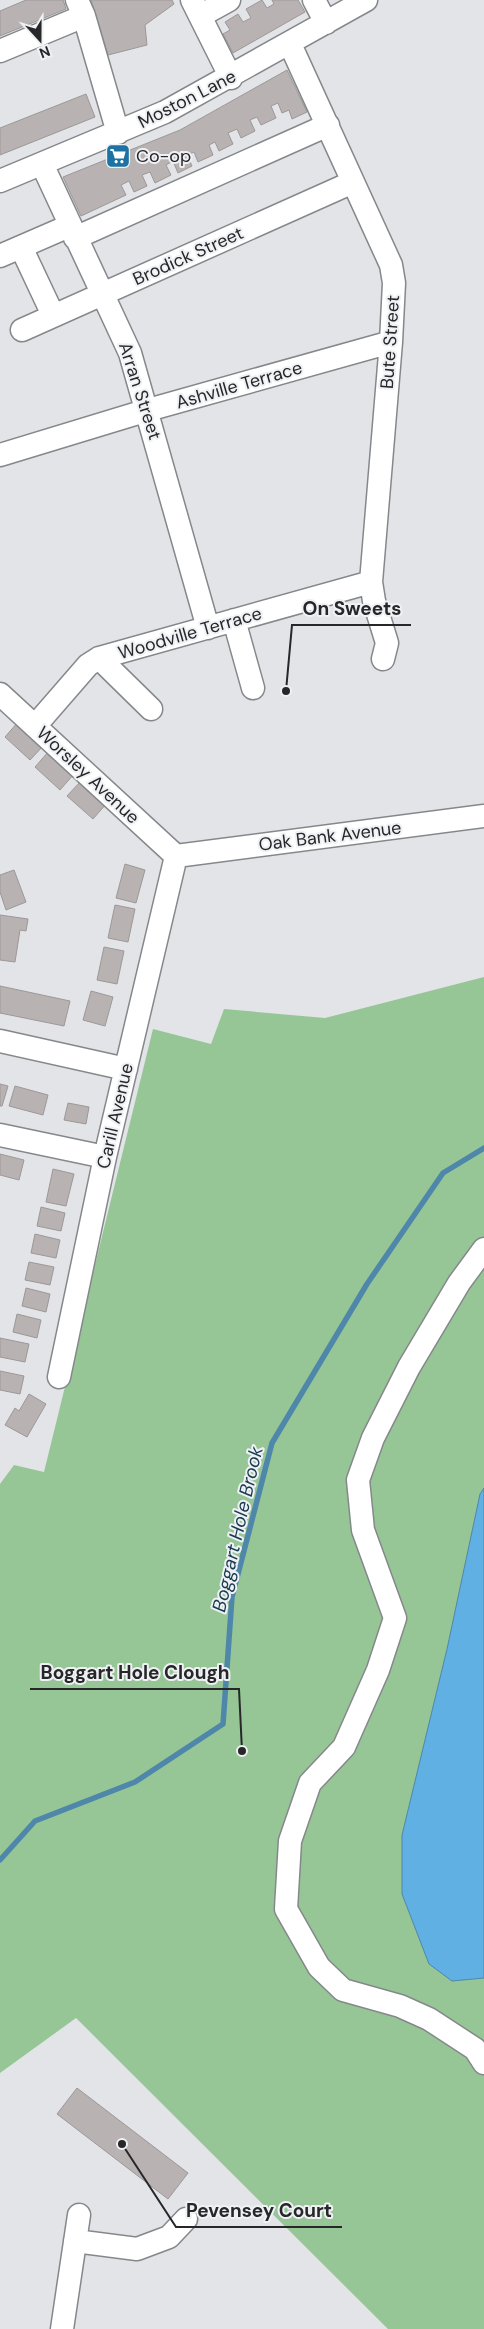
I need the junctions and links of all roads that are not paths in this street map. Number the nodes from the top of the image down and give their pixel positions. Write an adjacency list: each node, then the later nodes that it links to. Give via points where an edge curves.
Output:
1 (228, 0): 5 (street)
2 (314, 0): 6 (street)
3 (366, 0): 6 (street, Moston Lane)
4 (80, 8): 8 (street); 11 (street)
5 (196, 8): 9 (street)
6 (326, 23): 7 (street, Moston Lane)
7 (290, 44): 9 (street, Moston Lane); 10 (street, Bute Street)
8 (0, 51)
9 (231, 78): 11 (street, Moston Lane)
10 (328, 124): 14 (street, Bute Street); 15 (street)
11 (118, 133): 12 (street, Moston Lane)
12 (42, 164): 13 (street, Moston Lane); 15 (street, Arran Street)
13 (0, 181)
14 (353, 182): 18 (street, Brodick Street); 21 (street, Bute Street, via 391,265 394,283)
15 (72, 232): 16 (street); 18 (street, Arran Street)
16 (21, 247): 17 (street); 19 (street)
17 (0, 256)
18 (103, 294): 19 (street, Brodick Street); 22 (street, Arran Street, via 130,353)
19 (54, 315): 20 (street, Brodick Street)
20 (22, 330)
21 (391, 342): 22 (street, Ashville Terrace); 24 (street, Bute Street)
22 (148, 410): 23 (street, Ashville Terrace); 26 (street, Arran Street)
23 (0, 455)
24 (371, 582): 25 (street, Woodville Terrace); 28 (street, Bute Street, via 386,643)
25 (234, 620): 26 (street, Woodville Terrace); 29 (street)
26 (208, 628): 27 (street, Woodville Terrace)
27 (99, 658): 31 (street); 32 (street, Woodville Terrace, via 88,665)
28 (383, 659)
29 (253, 688)
30 (3, 702): 32 (street, Worsley Avenue)
31 (151, 709)
32 (35, 726): 34 (street, Worsley Avenue)
33 (484, 816): 34 (street, Oak Bank Avenue)
34 (176, 856): 36 (street, Carill Avenue)
35 (0, 1041): 36 (street)
36 (126, 1069): 38 (street, Carill Avenue)
37 (0, 1135): 38 (street)
38 (105, 1157): 40 (street, Carill Avenue)
39 (484, 1249): 41 (street, via 459,1282 409,1367 373,1438 358,1480 363,1530 395,1618 378,1670 344,1747 310,1783 290,1841 286,1909 319,1967 343,1990 400,2006 429,2019 475,2049)
40 (59, 1377)
41 (484, 2062)
42 (79, 2215): 44 (street)
43 (186, 2219): 44 (street, via 169,2237 137,2249)
44 (75, 2241): 45 (street)
45 (62, 2329)

